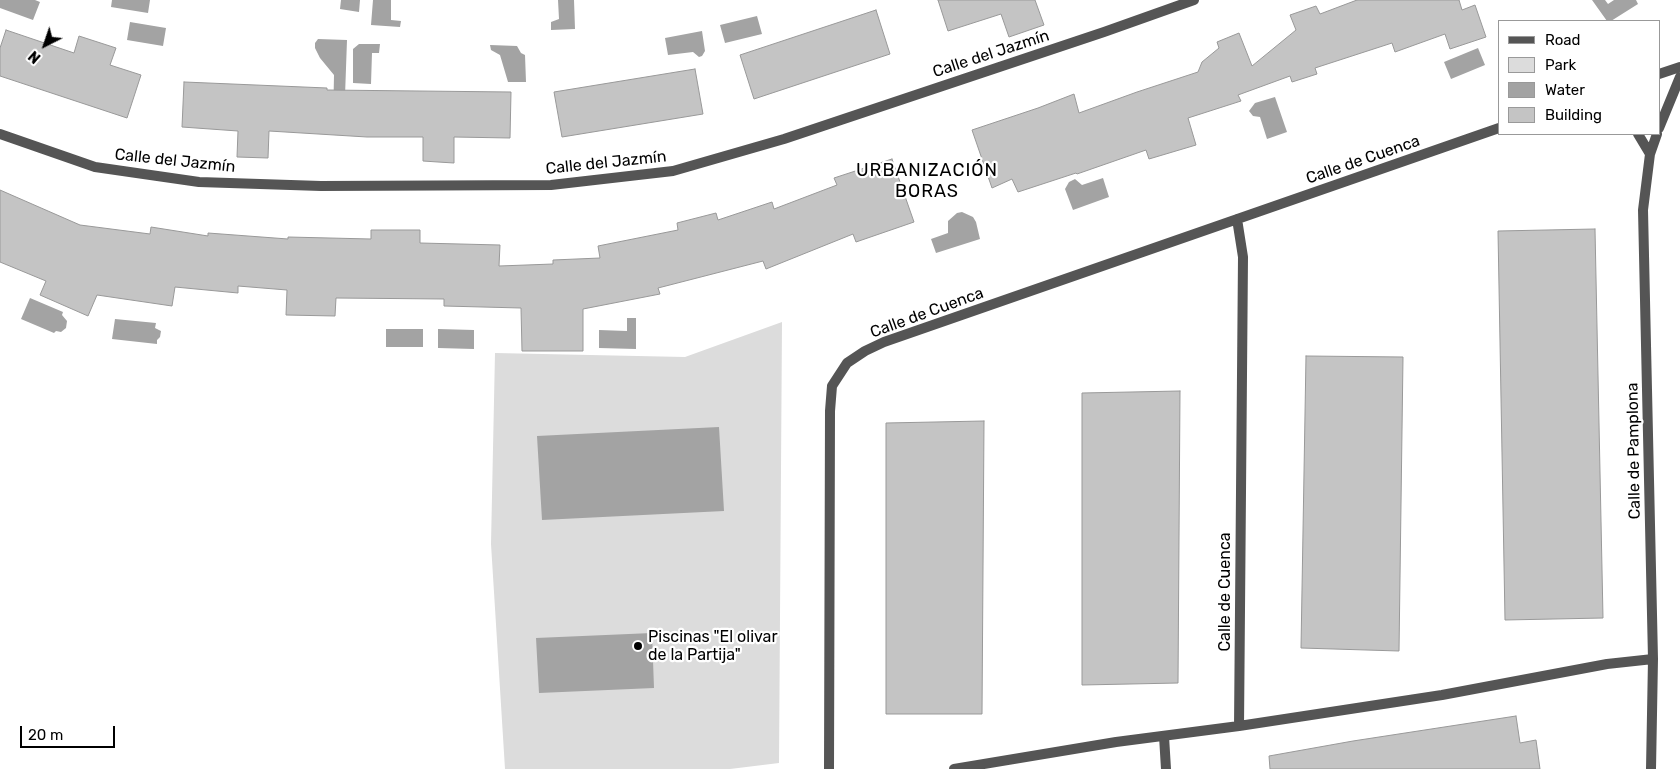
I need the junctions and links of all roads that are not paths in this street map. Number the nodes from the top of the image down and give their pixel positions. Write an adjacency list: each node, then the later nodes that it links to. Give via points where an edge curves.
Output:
1 (1194, 0): 7 (street, Calle del Jazmín, via 784,139 692,166 560,184 321,186 199,182 95,167)
2 (1680, 67): 3 (street)
3 (1660, 74)
4 (1680, 77): 5 (street)
5 (1660, 126)
6 (1498, 128): 11 (street, Calle de Cuenca)
7 (0, 134)
8 (1639, 135): 10 (street)
9 (1657, 135): 10 (street, Calle de Pamplona)
10 (1650, 154): 12 (street, Calle de Pamplona, via 1643,210)
11 (1238, 219): 13 (street, Calle de Cuenca, via 1243,257); 15 (street, Calle de Cuenca, via 884,342 847,363 832,386 830,411)
12 (1653, 659): 13 (street); 18 (street, Calle de Pamplona)
13 (1238, 726): 14 (street)
14 (1164, 736): 16 (street); 17 (street)
15 (829, 769)
16 (954, 769)
17 (1166, 769)
18 (1651, 769)

